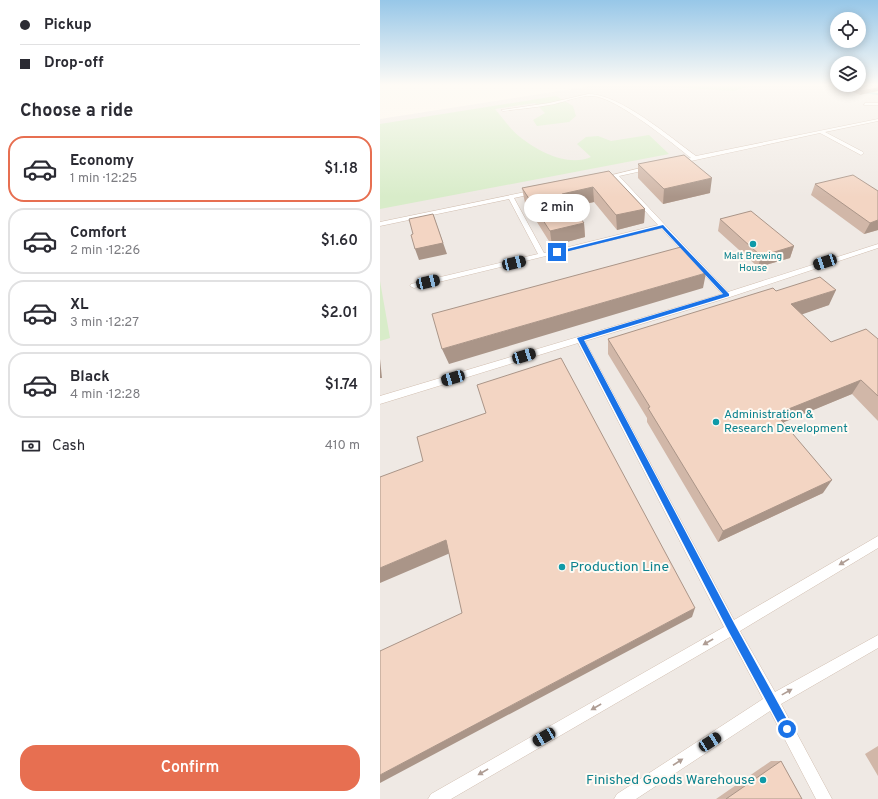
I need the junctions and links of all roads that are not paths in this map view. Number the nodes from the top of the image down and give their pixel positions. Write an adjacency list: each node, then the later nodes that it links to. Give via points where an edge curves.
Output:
1 (645, 122): 5 (lane)
2 (867, 122): 3 (lane)
3 (821, 132): 4 (lane); 5 (lane)
4 (861, 153)
5 (695, 158): 6 (lane)
6 (673, 163)
7 (659, 166): 8 (lane)
8 (615, 175): 9 (lane); 13 (lane)
9 (593, 180)
10 (541, 191): 11 (lane)
11 (511, 197): 12 (lane); 15 (lane)
12 (380, 224)
13 (663, 226): 15 (lane); 17 (lane)
14 (878, 246): 17 (lane)
15 (542, 256): 16 (lane)
16 (414, 286)
17 (727, 295): 18 (lane)
18 (580, 338): 19 (lane); 21 (lane)
19 (380, 400)
20 (878, 542): 21 (lane, one-way to 21)
21 (732, 629): 23 (lane); 24 (lane, one-way to 24)
22 (878, 641): 23 (lane, one-way to 22)
23 (772, 700): 25 (lane, one-way to 23); 26 (lane)
24 (436, 799)
25 (622, 799)
26 (824, 799)

